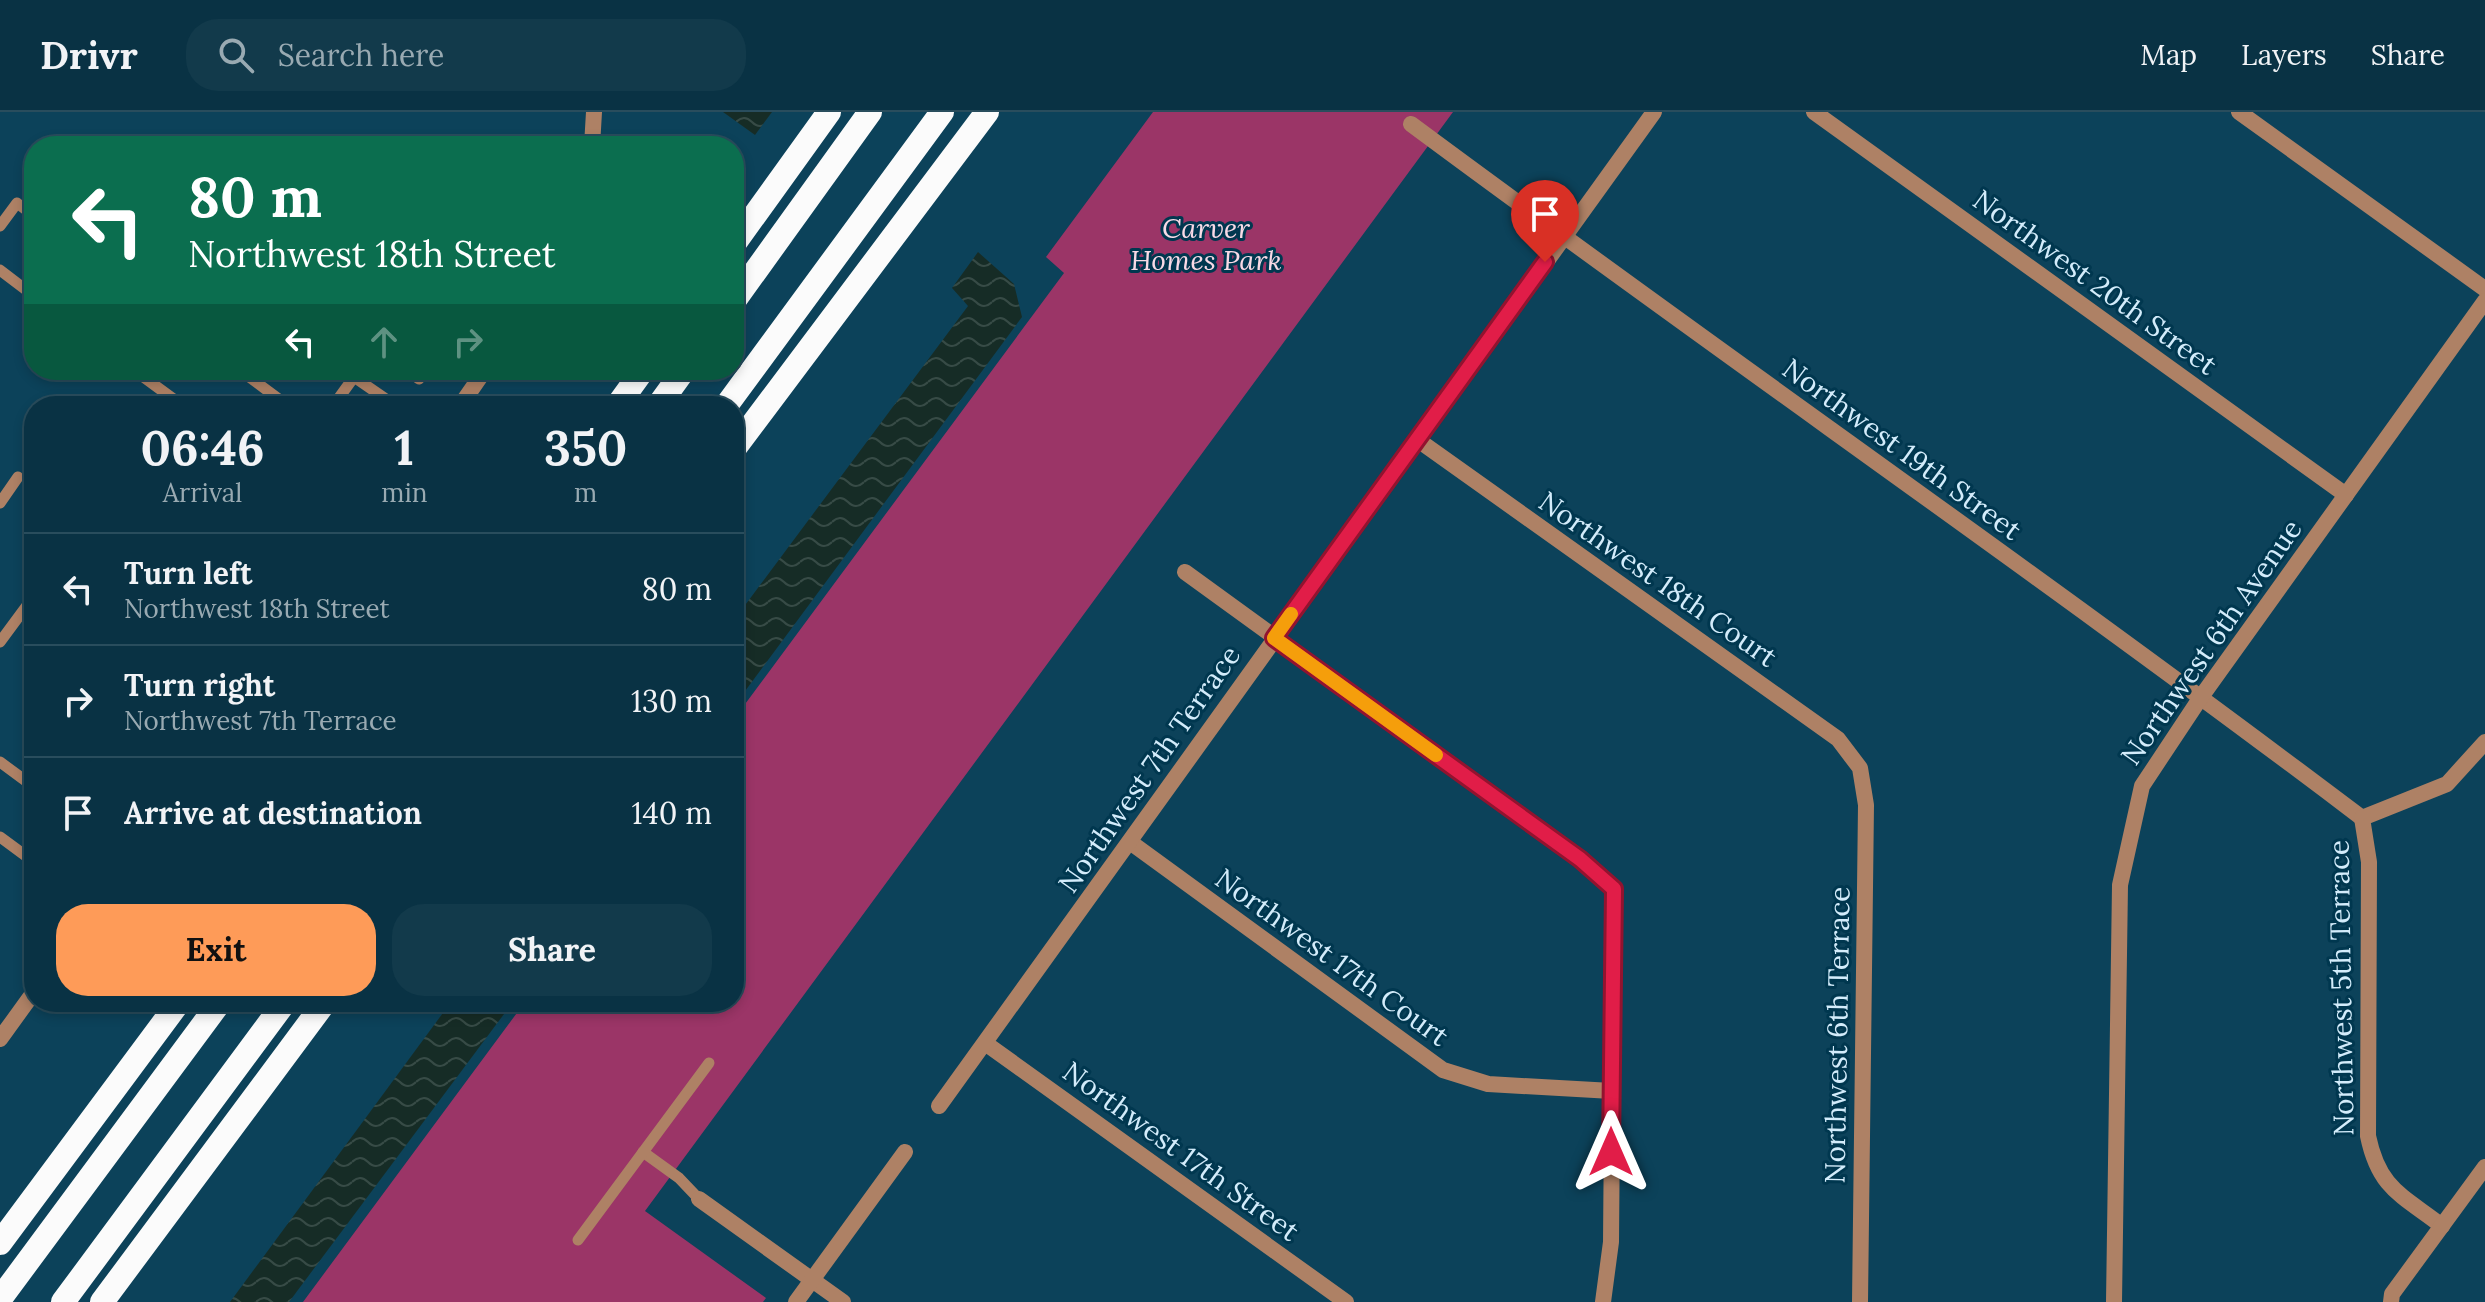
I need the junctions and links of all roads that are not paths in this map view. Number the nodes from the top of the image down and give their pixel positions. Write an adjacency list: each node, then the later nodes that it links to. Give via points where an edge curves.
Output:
1 (594, 112): 10 (street)
2 (829, 112): 13 (highway)
3 (870, 112): 16 (highway)
4 (942, 112): 26 (highway)
5 (987, 112): 27 (highway)
6 (1654, 112): 14 (street, Northwest 7th Terrace)
7 (1814, 112): 30 (street, Northwest 20th Street)
8 (2239, 112): 18 (street)
9 (1411, 124): 14 (street, Northwest 19th Street)
10 (593, 136)
11 (24, 208): 12 (lane, via 17,203)
12 (0, 226)
13 (744, 230)
14 (1563, 237): 28 (street, Northwest 7th Terrace); 36 (street, Northwest 19th Street)
15 (0, 270): 17 (lane)
16 (744, 287)
17 (24, 288)
18 (2485, 289)
19 (2485, 301): 30 (street, Northwest 6th Avenue)
20 (148, 380): 23 (lane)
21 (253, 380): 24 (lane)
22 (364, 380): 25 (lane)
23 (169, 396)
24 (275, 396)
25 (384, 396)
26 (733, 396)
27 (744, 436)
28 (1418, 440): 34 (street, Northwest 7th Terrace); 39 (street, Northwest 18th Court, via 1838,739)
29 (18, 477): 31 (lane)
30 (2346, 495): 36 (street, Northwest 6th Avenue)
31 (0, 503)
32 (1185, 572): 34 (street)
33 (24, 610): 35 (lane)
34 (1274, 638): 43 (street, Northwest 7th Terrace); 53 (street, via 1614,889)
35 (0, 642)
36 (2201, 697): 41 (street, Northwest 19th Street); 71 (street, Northwest 6th Avenue, via 2142,786 2120,885)
37 (2485, 742): 41 (street, Northwest 5th Terrace, via 2447,784)
38 (0, 762): 40 (lane)
39 (1860, 768): 70 (street, Northwest 6th Terrace, via 1866,805)
40 (24, 780)
41 (2362, 818): 59 (street, Northwest 5th Terrace, via 2369,862 2368,1136 2385,1182)
42 (0, 837): 44 (lane)
43 (1130, 842): 51 (street, Northwest 7th Terrace); 53 (street, Northwest 17th Court, via 1443,1070 1488,1084)
44 (24, 855)
45 (24, 1006): 50 (street)
46 (172, 1012): 61 (highway)
47 (213, 1012): 63 (highway)
48 (278, 1012): 64 (highway)
49 (318, 1012): 65 (highway)
50 (0, 1039)
51 (985, 1043): 54 (street, Northwest 7th Terrace); 68 (street, Northwest 17th Street)
52 (709, 1063): 55 (lane)
53 (1612, 1091): 69 (street, via 1611,1242)
54 (939, 1106)
55 (643, 1152): 58 (lane); 60 (lane)
56 (905, 1152): 62 (street)
57 (2485, 1167): 59 (street)
58 (699, 1199): 62 (street)
59 (2442, 1226): 72 (street)
60 (578, 1240)
61 (0, 1243)
62 (812, 1280): 66 (street); 67 (street)
63 (0, 1299)
64 (63, 1302)
65 (102, 1302)
66 (796, 1302)
67 (843, 1302)
68 (1346, 1302)
69 (1603, 1302)
70 (1860, 1302)
71 (2114, 1302)
72 (2391, 1302)

